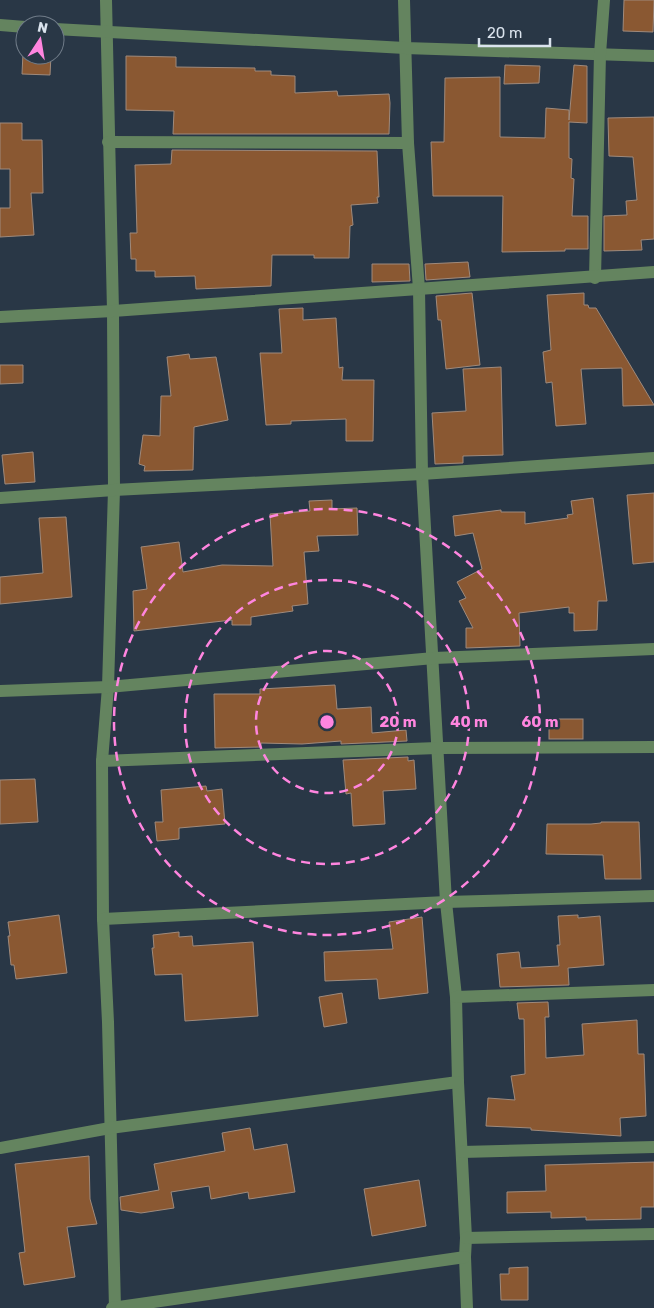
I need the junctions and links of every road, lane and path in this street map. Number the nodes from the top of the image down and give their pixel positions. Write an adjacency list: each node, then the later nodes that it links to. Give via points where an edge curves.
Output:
1 (106, 0): 7 (street)
2 (404, 0): 8 (street)
3 (604, 0): 9 (street)
4 (0, 25): 5 (street)
5 (15, 26)
6 (65, 30): 7 (street)
7 (106, 32): 8 (street); 11 (street)
8 (404, 48): 9 (street); 12 (street)
9 (600, 54): 10 (street); 14 (street)
10 (654, 56)
11 (108, 142): 12 (street); 16 (street)
12 (408, 143): 15 (street)
13 (654, 272): 14 (street)
14 (595, 278): 15 (street)
15 (419, 289): 16 (street); 19 (street)
16 (112, 311): 17 (street); 20 (street)
17 (0, 317)
18 (654, 458): 19 (street)
19 (422, 474): 20 (street); 23 (street)
20 (114, 490): 21 (street); 24 (street)
21 (0, 498)
22 (654, 648): 23 (street)
23 (434, 658): 24 (street); 27 (street)
24 (108, 687): 25 (street); 28 (street)
25 (0, 690)
26 (654, 747): 27 (street)
27 (437, 748): 28 (street); 30 (street)
28 (102, 761): 31 (street)
29 (654, 896): 30 (street)
30 (446, 902): 31 (street); 33 (street)
31 (102, 919): 35 (street)
32 (654, 990): 33 (street)
33 (456, 997): 34 (street)
34 (458, 1082): 35 (street); 38 (street)
35 (110, 1128): 37 (street); 42 (street)
36 (654, 1147): 38 (street)
37 (0, 1148)
38 (462, 1152): 40 (street)
39 (654, 1234): 40 (street)
40 (466, 1238): 41 (street)
41 (465, 1257): 42 (street); 43 (street)
42 (114, 1308)
43 (467, 1308)

